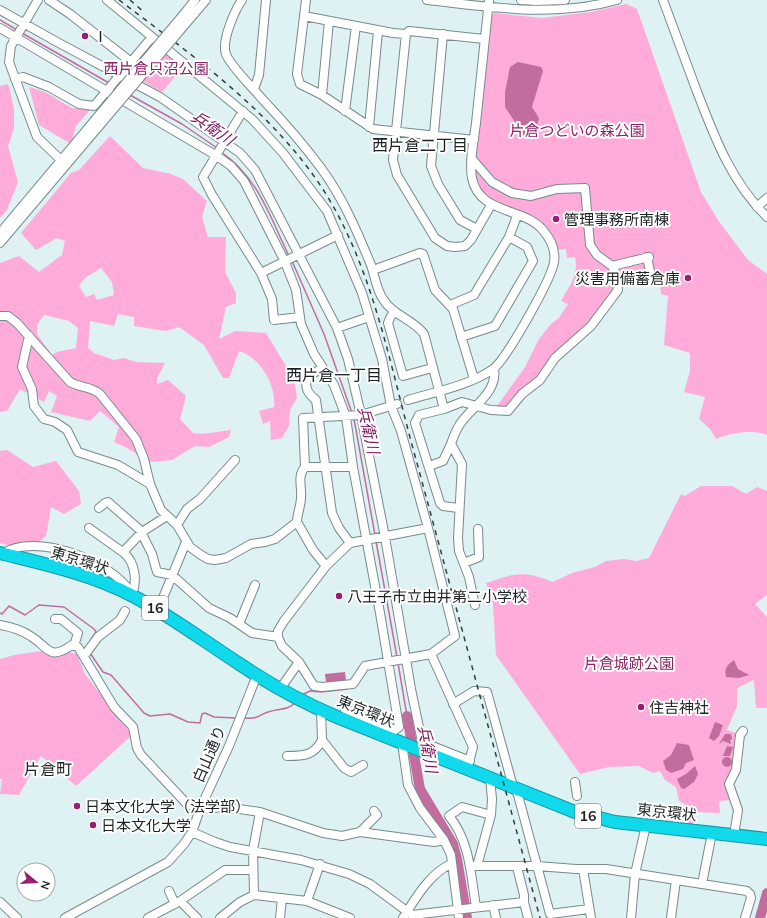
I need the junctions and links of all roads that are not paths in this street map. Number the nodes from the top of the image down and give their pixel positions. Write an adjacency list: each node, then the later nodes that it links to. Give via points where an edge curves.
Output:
1 (38, 0): 21 (street)
2 (49, 0): 27 (street)
3 (107, 0): 25 (street)
4 (195, 0): 16 (street)
5 (206, 0): 16 (street)
6 (242, 0): 31 (street, via 234,14 224,50)
7 (266, 0): 31 (street, via 259,75)
8 (306, 0): 17 (street)
9 (427, 0): 14 (street)
10 (521, 0): 11 (street)
11 (565, 0)
12 (617, 0): 14 (street, via 557,11 534,11)
13 (663, 0): 44 (street, via 720,148 737,181)
14 (488, 3): 26 (street)
15 (0, 10): 21 (street)
16 (191, 11): 41 (street, bridge)
17 (304, 16): 18 (street); 32 (street, via 298,80 300,84)
18 (329, 21): 19 (street); 32 (street)
19 (356, 26): 22 (street); 34 (street)
20 (0, 28): 21 (street)
21 (19, 31): 28 (street); 29 (street, via 9,54); 30 (street)
22 (378, 31): 23 (street); 35 (street)
23 (406, 34): 24 (street, via 410,31); 36 (street)
24 (443, 34): 26 (street); 37 (street)
25 (152, 37): 27 (street); 33 (street)
26 (484, 39): 38 (street)
27 (131, 62): 28 (street)
28 (120, 75): 30 (street); 39 (street, via 160,97)
29 (15, 79): 30 (street, via 22,77 47,86 80,105 95,105); 41 (street, via 37,137)
30 (110, 87): 39 (street)
31 (254, 89): 55 (street, via 304,145 322,170 345,205)
32 (322, 95): 34 (street)
33 (243, 111): 39 (street); 49 (street, via 283,153 327,211)
34 (346, 111): 35 (street)
35 (369, 127): 36 (street, via 373,130)
36 (396, 132): 37 (street); 47 (street, via 393,160 397,175 435,238 447,246 465,246)
37 (432, 135): 38 (street); 47 (street, via 430,166 434,175 460,220)
38 (474, 140): 40 (street)
39 (220, 150): 52 (street, via 240,153 255,170); 53 (street, via 244,181); 56 (street, via 203,177)
40 (472, 159): 43 (street, via 472,178 475,186); 54 (street, via 492,182 512,194 538,195 557,189 585,188 590,245 597,255)
41 (64, 163): 48 (street); 51 (street)
42 (767, 198): 44 (street)
43 (491, 205): 45 (street); 47 (street)
44 (757, 207): 46 (street)
45 (518, 216): 50 (street); 68 (street, via 536,224 542,230 552,244 554,261 550,278 505,356)
46 (767, 217)
47 (477, 230)
48 (0, 232)
49 (338, 235): 52 (street); 62 (street)
50 (509, 237): 58 (street, via 474,296); 65 (street, via 527,247 533,261 496,326)
51 (0, 243)
52 (298, 255): 53 (street); 63 (street)
53 (286, 262): 56 (street); 61 (street, via 296,290)
54 (612, 266): 57 (street, via 648,257); 73 (street, via 618,290 615,297 590,326 550,364 540,380 522,394 508,411 491,410)
55 (373, 270): 58 (street, via 423,254 435,290); 59 (street, via 383,300)
56 (261, 273): 61 (street, via 272,299 274,320)
57 (652, 281)
58 (450, 305): 65 (street)
59 (395, 312): 67 (street, via 418,326 424,334); 67 (street, via 390,316 388,323 403,376)
60 (0, 316): 64 (street, via 8,316)
61 (300, 317): 66 (street, via 314,354)
62 (369, 317): 63 (street); 72 (street)
63 (337, 328): 76 (street, via 348,359)
64 (29, 336): 83 (street, via 70,382 93,388 115,412 142,451); 83 (street, via 22,367 32,389 34,406 44,419 55,422 67,430 78,452 118,465)
65 (461, 337): 69 (street)
66 (323, 368): 75 (street, via 308,376 305,384 308,394 316,400); 76 (street)
67 (432, 368): 70 (street)
68 (494, 369): 69 (street); 73 (street, via 492,385)
69 (474, 379): 70 (street)
70 (439, 390): 71 (street); 74 (street)
71 (408, 400)
72 (394, 405): 76 (street); 90 (street)
73 (478, 405): 74 (street, via 462,402); 77 (street, via 460,423)
74 (444, 409): 79 (street, via 419,415 415,424)
75 (318, 416): 76 (street); 80 (street, via 303,418); 82 (street)
76 (353, 416): 81 (street); 93 (street)
77 (450, 444): 79 (street, via 443,461); 85 (street, via 462,464)
78 (235, 460): 88 (street, via 200,499 187,509)
79 (429, 466): 85 (street, via 440,503 443,506)
80 (305, 467): 82 (street); 87 (street, via 300,480 301,497)
81 (353, 467): 82 (street); 94 (street)
82 (324, 468): 96 (street, via 334,521)
83 (150, 484): 86 (street, via 161,510)
84 (99, 508): 92 (street, via 108,502)
85 (458, 508): 99 (street, via 459,545)
86 (167, 516): 88 (street); 92 (street)
87 (297, 522): 95 (street, via 275,539 251,544 226,558 215,560 208,559); 100 (street, via 313,550)
88 (177, 526): 95 (street)
89 (90, 528): 97 (street)
90 (428, 528): 93 (street); 112 (street, via 455,636)
91 (478, 529): 99 (street, via 478,558)
92 (142, 532): 97 (street); 101 (street, via 157,572)
93 (385, 537): 94 (street); 114 (street)
94 (367, 540): 96 (street); 114 (street)
95 (186, 542): 101 (street)
96 (350, 543): 100 (street)
97 (124, 553): 103 (street, via 130,558 134,571 136,585)
98 (1, 554): 103 (highway, 東京環状 / 16, via 85,576); 103 (street, via 24,546 47,546 73,553 90,560 115,577)
99 (464, 563): 104 (street)
100 (326, 566): 110 (street, via 284,621)
101 (172, 575): 105 (street); 108 (street, via 209,608)
102 (255, 585): 108 (street)
103 (132, 595): 105 (highway, 東京環状 / 16)
104 (475, 605)
105 (158, 610): 116 (highway, 東京環状 / 16)
106 (125, 611): 113 (street, via 120,620 98,637)
107 (55, 619): 111 (street, via 61,620 78,634)
108 (239, 624): 110 (street, via 252,633)
109 (0, 625): 111 (street, via 18,629 33,637 46,650 55,653)
110 (278, 637): 115 (street, via 282,646)
111 (74, 646): 113 (street, via 78,646)
112 (431, 654): 114 (street); 118 (street)
113 (84, 656): 131 (street, via 114,707 133,727 141,755 186,803)
114 (398, 660): 115 (street, via 365,666 353,684 322,687 314,686); 119 (street, via 398,729); 126 (street, via 411,689 422,742)
115 (300, 662): 117 (street)
116 (257, 675): 117 (highway, 東京環状 / 16); 131 (street, 白山通り)
117 (280, 689): 120 (highway, 東京環状 / 16)
118 (453, 704): 126 (street, via 473,748); 129 (street, via 474,691 486,692)
119 (345, 709)
120 (321, 710): 122 (street); 123 (highway, 東京環状 / 16)
121 (743, 731): 139 (street, via 740,735 736,770 729,784 738,810)
122 (322, 740): 124 (street, via 318,748 305,756); 125 (street, via 344,768 351,772)
123 (405, 744): 126 (highway, 東京環状 / 16); 141 (street, via 408,785 420,808)
124 (287, 756)
125 (363, 765)
126 (468, 765): 127 (highway, 東京環状 / 16)
127 (490, 778): 129 (highway, 東京環状 / 16); 134 (street)
128 (575, 782): 130 (street)
129 (515, 789): 135 (highway, 東京環状 / 16, via 592,817); 146 (street)
130 (577, 796)
131 (200, 809): 133 (street, via 225,807); 136 (street, 白山通り)
132 (374, 811): 137 (street, via 377,815)
133 (260, 812): 137 (street, via 323,833 342,836); 142 (street)
134 (491, 815): 145 (street); 145 (street, via 462,807 448,816 461,835)
135 (646, 825): 138 (highway, 東京環状 / 16); 150 (street)
136 (192, 832): 142 (street, via 230,847); 166 (street, 白山通り, via 168,862)
137 (360, 832): 141 (street, via 434,842)
138 (712, 833): 139 (highway, 東京環状 / 16); 152 (street)
139 (734, 835): 140 (highway, 東京環状 / 16)
140 (767, 839)
141 (444, 840): 144 (street, via 451,856)
142 (254, 850): 143 (street); 149 (street)
143 (320, 864): 156 (street); 164 (street, via 370,884)
144 (451, 864): 162 (street); 164 (street, via 423,887)
145 (473, 866): 147 (street); 161 (street)
146 (537, 866): 147 (street); 148 (street); 163 (street, via 550,914)
147 (516, 867): 157 (street)
148 (583, 869): 150 (street, via 606,869); 163 (street)
149 (253, 870): 154 (street); 158 (street, via 225,870)
150 (635, 874): 151 (street); 177 (street)
151 (676, 880): 152 (street); 178 (street)
152 (702, 884): 179 (street, via 747,891 751,898)
153 (169, 891): 158 (street)
154 (254, 895): 155 (street); 169 (street, via 240,902)
155 (282, 898): 156 (street); 170 (street)
156 (307, 901): 171 (street)
157 (524, 902): 160 (street); 175 (street)
158 (178, 903): 167 (street); 168 (street)
159 (1, 905): 165 (street)
160 (493, 905): 161 (street); 174 (street)
161 (475, 907): 162 (street)
162 (460, 909): 164 (street, via 412,915); 173 (street)
163 (590, 909): 176 (street)
164 (408, 910): 172 (street)
165 (17, 918)
166 (65, 918)
167 (148, 918)
168 (197, 918)
169 (220, 918)
170 (280, 918)
171 (350, 918)
172 (403, 918)
173 (459, 918)
174 (496, 918)
175 (528, 918)
176 (591, 918)
177 (631, 918)
178 (671, 918)
179 (745, 918)

